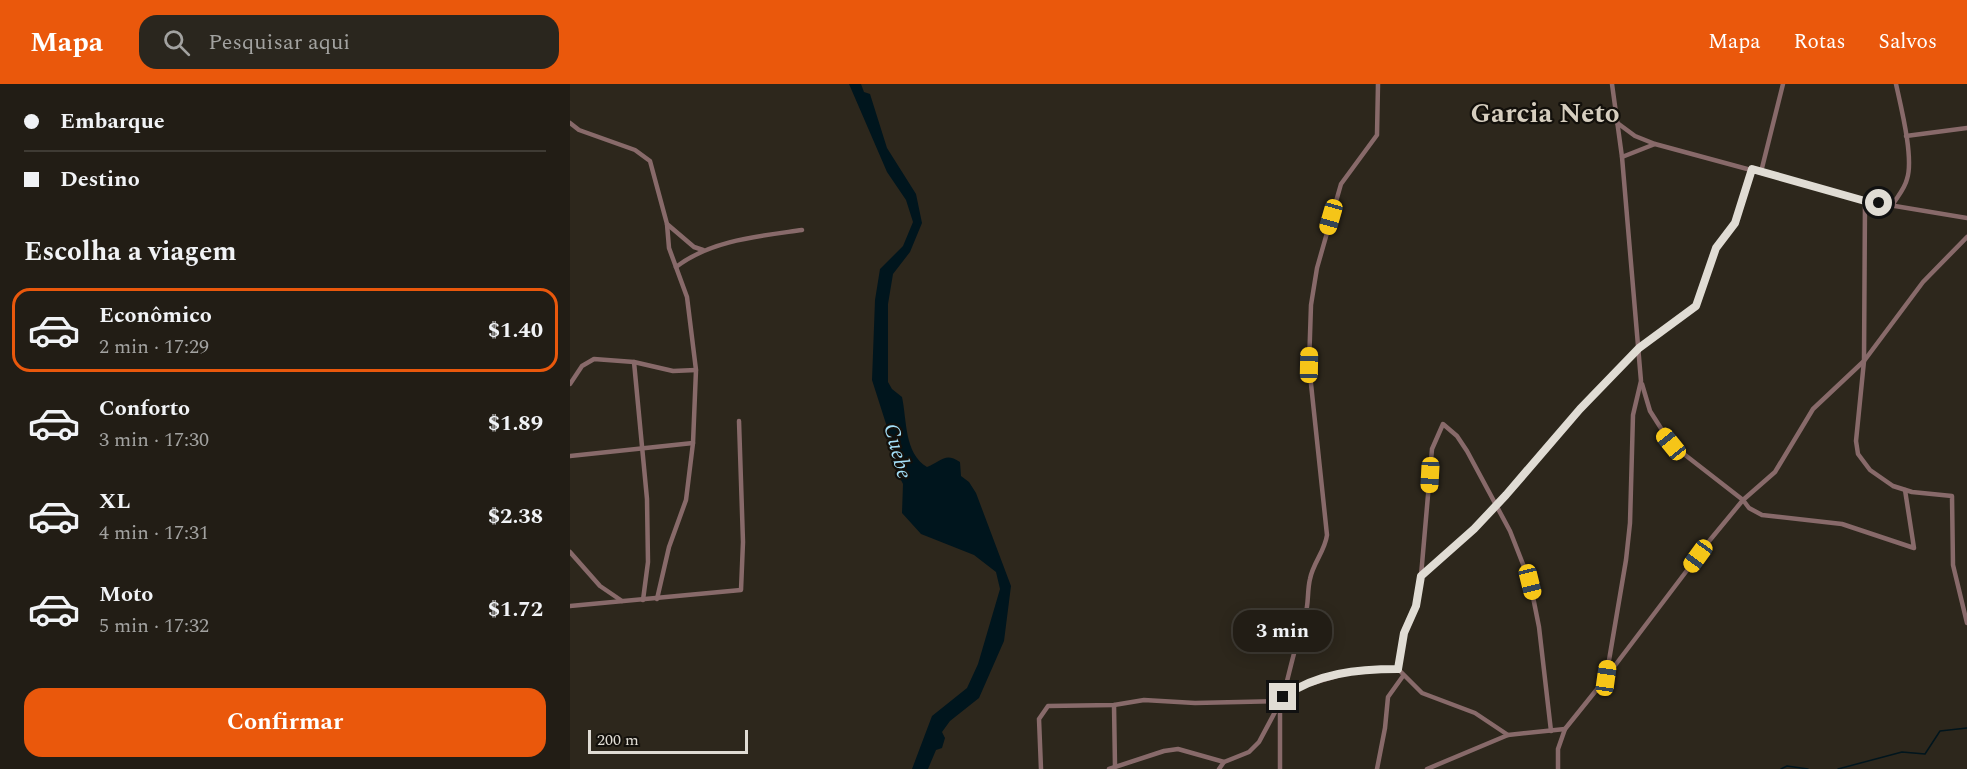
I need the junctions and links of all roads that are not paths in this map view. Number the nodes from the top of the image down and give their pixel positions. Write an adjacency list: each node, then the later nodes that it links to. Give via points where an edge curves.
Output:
1 (1378, 84): 44 (street, via 1377,135 1341,184 1317,268 1311,305 1309,365 1327,535 1311,575 1305,615)
2 (1612, 84): 5 (street)
3 (1782, 84): 12 (street)
4 (1896, 84): 8 (street)
5 (1616, 122): 9 (street); 10 (street)
6 (570, 123): 16 (street, via 645,156 656,177)
7 (1967, 128): 8 (street)
8 (1906, 136): 14 (street, via 1908,173)
9 (1655, 144): 10 (street); 11 (street)
10 (1622, 157): 21 (street)
11 (1752, 169): 12 (street); 21 (street, via 1735,223 1716,248 1700,300)
12 (1761, 172): 13 (street)
13 (1865, 201): 14 (street); 22 (street)
14 (1893, 204): 15 (street)
15 (1967, 219)
16 (667, 225): 19 (street, via 694,247); 20 (street)
17 (802, 230): 19 (street)
18 (1967, 237): 22 (street, via 1923,282)
19 (704, 250): 20 (street)
20 (676, 267): 24 (street, via 687,297)
21 (1639, 348): 25 (street); 33 (street, via 1586,402)
22 (1864, 361): 31 (street, via 1858,454 1878,477); 32 (street, via 1813,409 1774,472)
23 (634, 362): 24 (street, via 673,371); 26 (street, via 594,359 582,366); 29 (street)
24 (696, 370): 28 (street)
25 (1641, 381): 32 (street, via 1650,411 1671,444); 43 (street, via 1633,415 1626,560)
26 (570, 384)
27 (739, 421): 36 (street, via 742,588 738,592)
28 (693, 443): 29 (street); 36 (street, via 686,500 669,547)
29 (643, 447): 30 (street); 37 (street, via 648,562)
30 (570, 456)
31 (1905, 490): 32 (street, via 1913,548 1842,524 1762,515); 40 (street, via 1952,496 1953,565)
32 (1743, 500): 43 (street)
33 (1496, 507): 35 (street); 35 (street, via 1467,451 1457,436 1441,424 1432,449); 48 (street, via 1524,562 1535,602)
34 (570, 552): 38 (street, via 600,586)
35 (1421, 576): 41 (street)
36 (657, 599): 37 (street)
37 (643, 600): 38 (street)
38 (623, 601): 39 (street)
39 (570, 606)
40 (1967, 623)
41 (1398, 669): 42 (street); 44 (street, via 1336,674 1304,684)
42 (1403, 676): 49 (street, via 1422,693 1475,713); 55 (street, via 1388,697)
43 (1606, 678): 47 (street)
44 (1282, 699): 45 (street, via 1195,703 1144,700); 46 (street)
45 (1114, 705): 51 (street); 52 (street, via 1053,705 1044,710 1038,725)
46 (1280, 708): 50 (street, via 1249,752); 54 (street)
47 (1565, 729): 48 (street); 57 (street, via 1558,749)
48 (1551, 731): 49 (street)
49 (1508, 735): 56 (street)
50 (1224, 762): 51 (street, via 1178,749); 53 (street)
51 (1112, 768)
52 (1041, 769)
53 (1219, 769)
54 (1280, 769)
55 (1377, 769)
56 (1427, 769)
57 (1558, 769)

